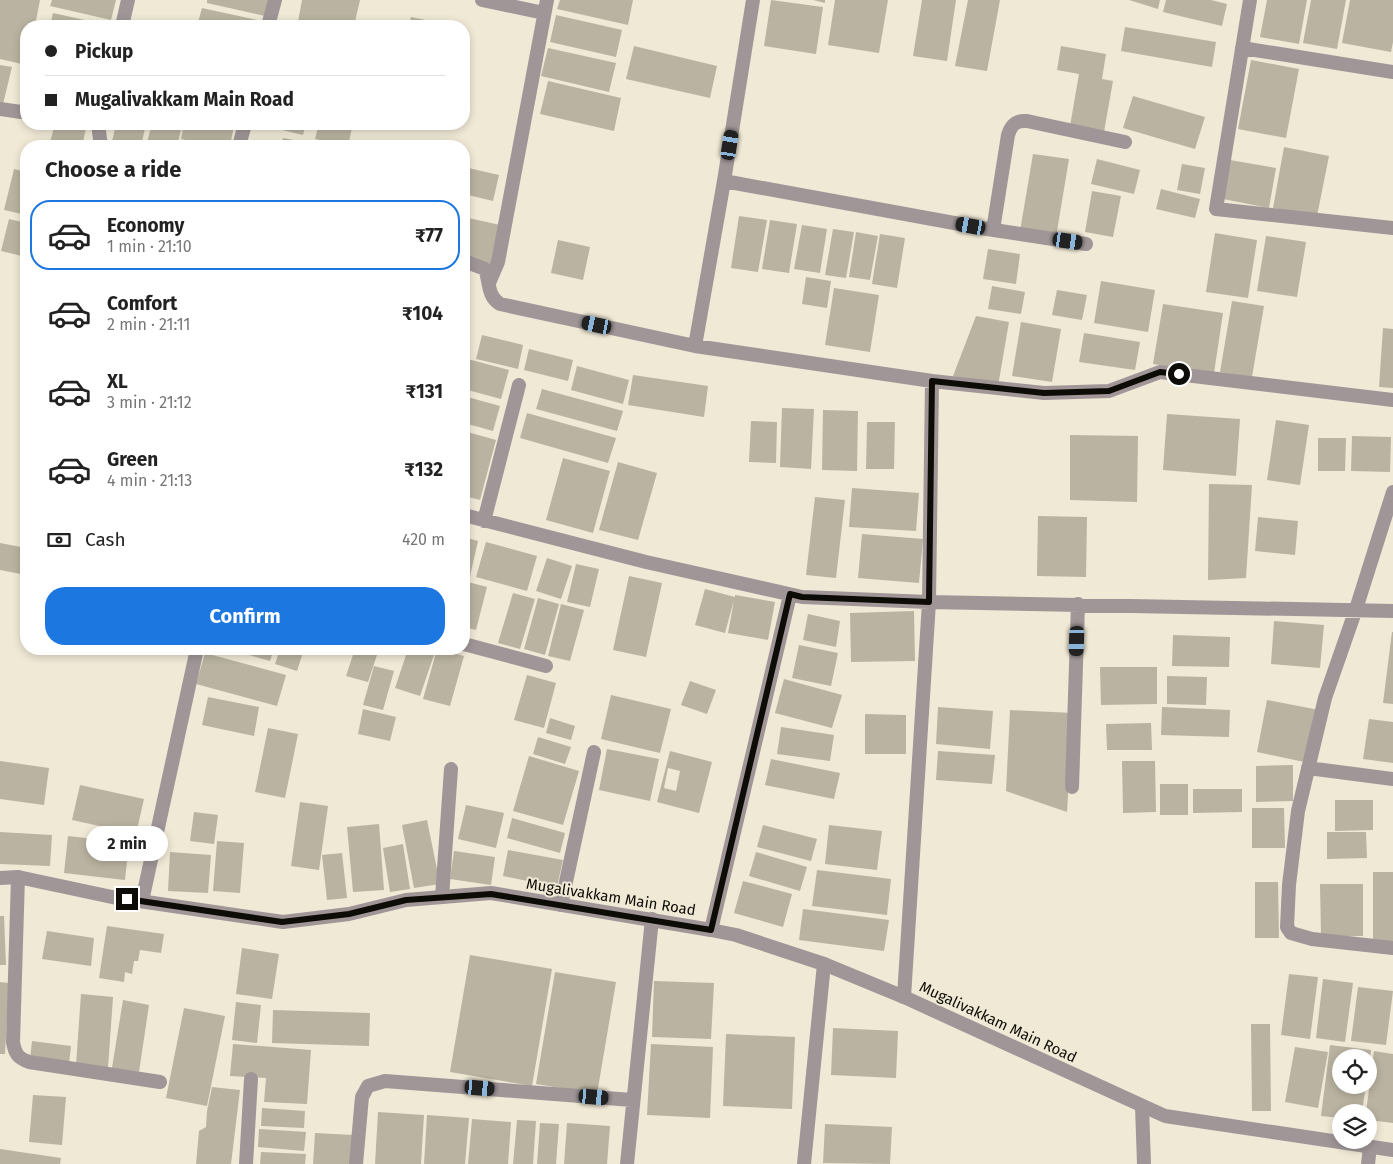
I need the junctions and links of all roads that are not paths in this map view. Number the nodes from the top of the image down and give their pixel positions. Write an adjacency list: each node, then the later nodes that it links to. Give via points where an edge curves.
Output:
1 (128, 0): 7 (street)
2 (274, 0): 8 (street)
3 (482, 0): 6 (street)
4 (752, 0): 14 (street)
5 (1250, 0): 9 (street)
6 (545, 6): 19 (street, via 498,262)
7 (123, 20)
8 (269, 20)
9 (1242, 48): 10 (street); 15 (street, via 1216,208)
10 (1393, 72)
11 (0, 110): 12 (street)
12 (20, 112)
13 (1125, 142): 16 (street, via 1027,121 1014,123 1008,136)
14 (724, 181): 16 (street); 20 (street)
15 (1393, 228)
16 (993, 230): 17 (street)
17 (1086, 244)
18 (470, 263): 19 (street, via 485,269)
19 (489, 283): 20 (street, via 491,296 500,304)
20 (695, 346): 21 (street)
21 (932, 381): 23 (street, via 1044,393 1109,391 1160,372); 28 (street)
22 (518, 385): 26 (street)
23 (1393, 400)
24 (1393, 492): 30 (street)
25 (470, 518): 26 (street)
26 (484, 521): 27 (street)
27 (790, 594): 28 (street); 46 (street)
28 (929, 602): 29 (street); 49 (street)
29 (1078, 604): 30 (street); 39 (street)
30 (1356, 609): 31 (street); 36 (street, via 1325,698)
31 (1393, 611)
32 (470, 646): 34 (street)
33 (196, 655): 43 (street)
34 (546, 666)
35 (594, 752): 44 (street)
36 (1308, 768): 38 (street); 47 (street, via 1298,811 1288,885 1287,929 1290,933 1312,939)
37 (451, 769): 42 (street)
38 (1393, 779)
39 (1072, 787)
40 (18, 877): 41 (street, Mugalivakkam Main Road); 43 (street, Mugalivakkam Main Road); 51 (street, via 14,1052 29,1062)
41 (0, 878)
42 (442, 897): 43 (street, Mugalivakkam Main Road, via 406,900 349,914 282,922); 44 (street, Mugalivakkam Main Road, via 491,894)
43 (142, 901)
44 (562, 905): 45 (street, Mugalivakkam Main Road)
45 (652, 919): 46 (street, Mugalivakkam Main Road); 52 (street)
46 (711, 930): 48 (street, Mugalivakkam Main Road)
47 (1393, 948)
48 (824, 964): 49 (street, Mugalivakkam Main Road); 61 (street)
49 (904, 997): 53 (street, Mugalivakkam Main Road)
50 (250, 1079): 58 (street)
51 (160, 1082)
52 (632, 1100): 59 (street, via 385,1080 368,1086 362,1097); 60 (street)
53 (1142, 1106): 54 (street, Mugalivakkam Main Road, via 1166,1116); 62 (street)
54 (1332, 1140)
55 (1377, 1147): 57 (street, Mugalivakkam Main Road)
56 (1370, 1149): 63 (street)
57 (1393, 1150)
58 (246, 1164)
59 (356, 1164)
60 (627, 1164)
61 (804, 1164)
62 (1144, 1164)
63 (1368, 1164)

